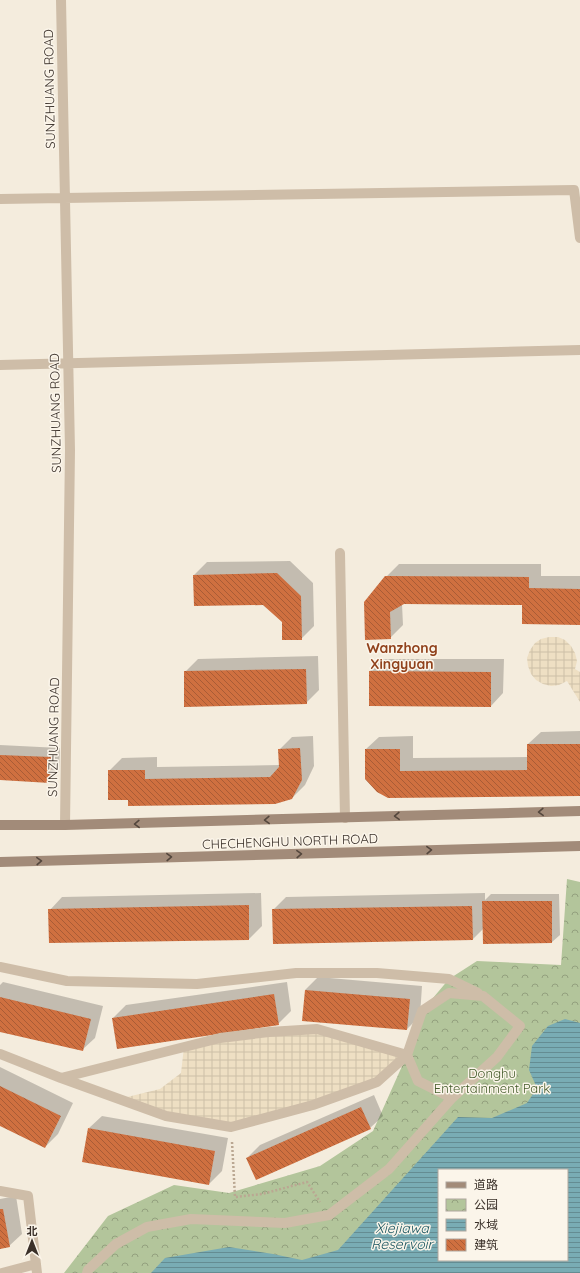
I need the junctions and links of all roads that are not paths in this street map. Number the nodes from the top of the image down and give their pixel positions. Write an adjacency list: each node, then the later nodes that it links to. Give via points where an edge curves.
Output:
1 (61, 0): 3 (street, SUNZHUANG ROAD)
2 (0, 199): 3 (street)
3 (65, 199): 4 (street, via 574,190); 6 (street, SUNZHUANG ROAD)
4 (580, 238)
5 (580, 350): 6 (street)
6 (68, 364): 7 (street); 12 (street, SUNZHUANG ROAD, via 70,450)
7 (0, 365)
8 (340, 554): 10 (street)
9 (580, 811): 10 (main road, CHECHENGHU NORTH ROAD, one-way to 10)
10 (345, 818): 12 (main road, CHECHENGHU NORTH ROAD, one-way to 12)
11 (0, 825): 12 (main road, CHECHENGHU NORTH ROAD)
12 (66, 826)
13 (580, 846): 14 (main road, CHECHENGHU NORTH ROAD, one-way to 13)
14 (0, 862)
15 (0, 966): 16 (street, via 67,981 197,984 296,973 377,973 449,979)
16 (483, 996): 18 (street, via 449,993 422,1011); 20 (street, via 520,1026 497,1057)
17 (0, 1054): 19 (street)
18 (407, 1055): 19 (street, via 318,1029 269,1032 220,1038); 19 (street, via 377,1082 313,1105 231,1127 166,1116); 20 (street, via 418,1081)
19 (61, 1078)
20 (452, 1098): 24 (street, via 389,1169 328,1215 285,1223 191,1219 147,1227 116,1244)
21 (0, 1191): 22 (street, via 28,1196)
22 (37, 1269): 23 (street)
23 (2, 1273)
24 (87, 1273)

